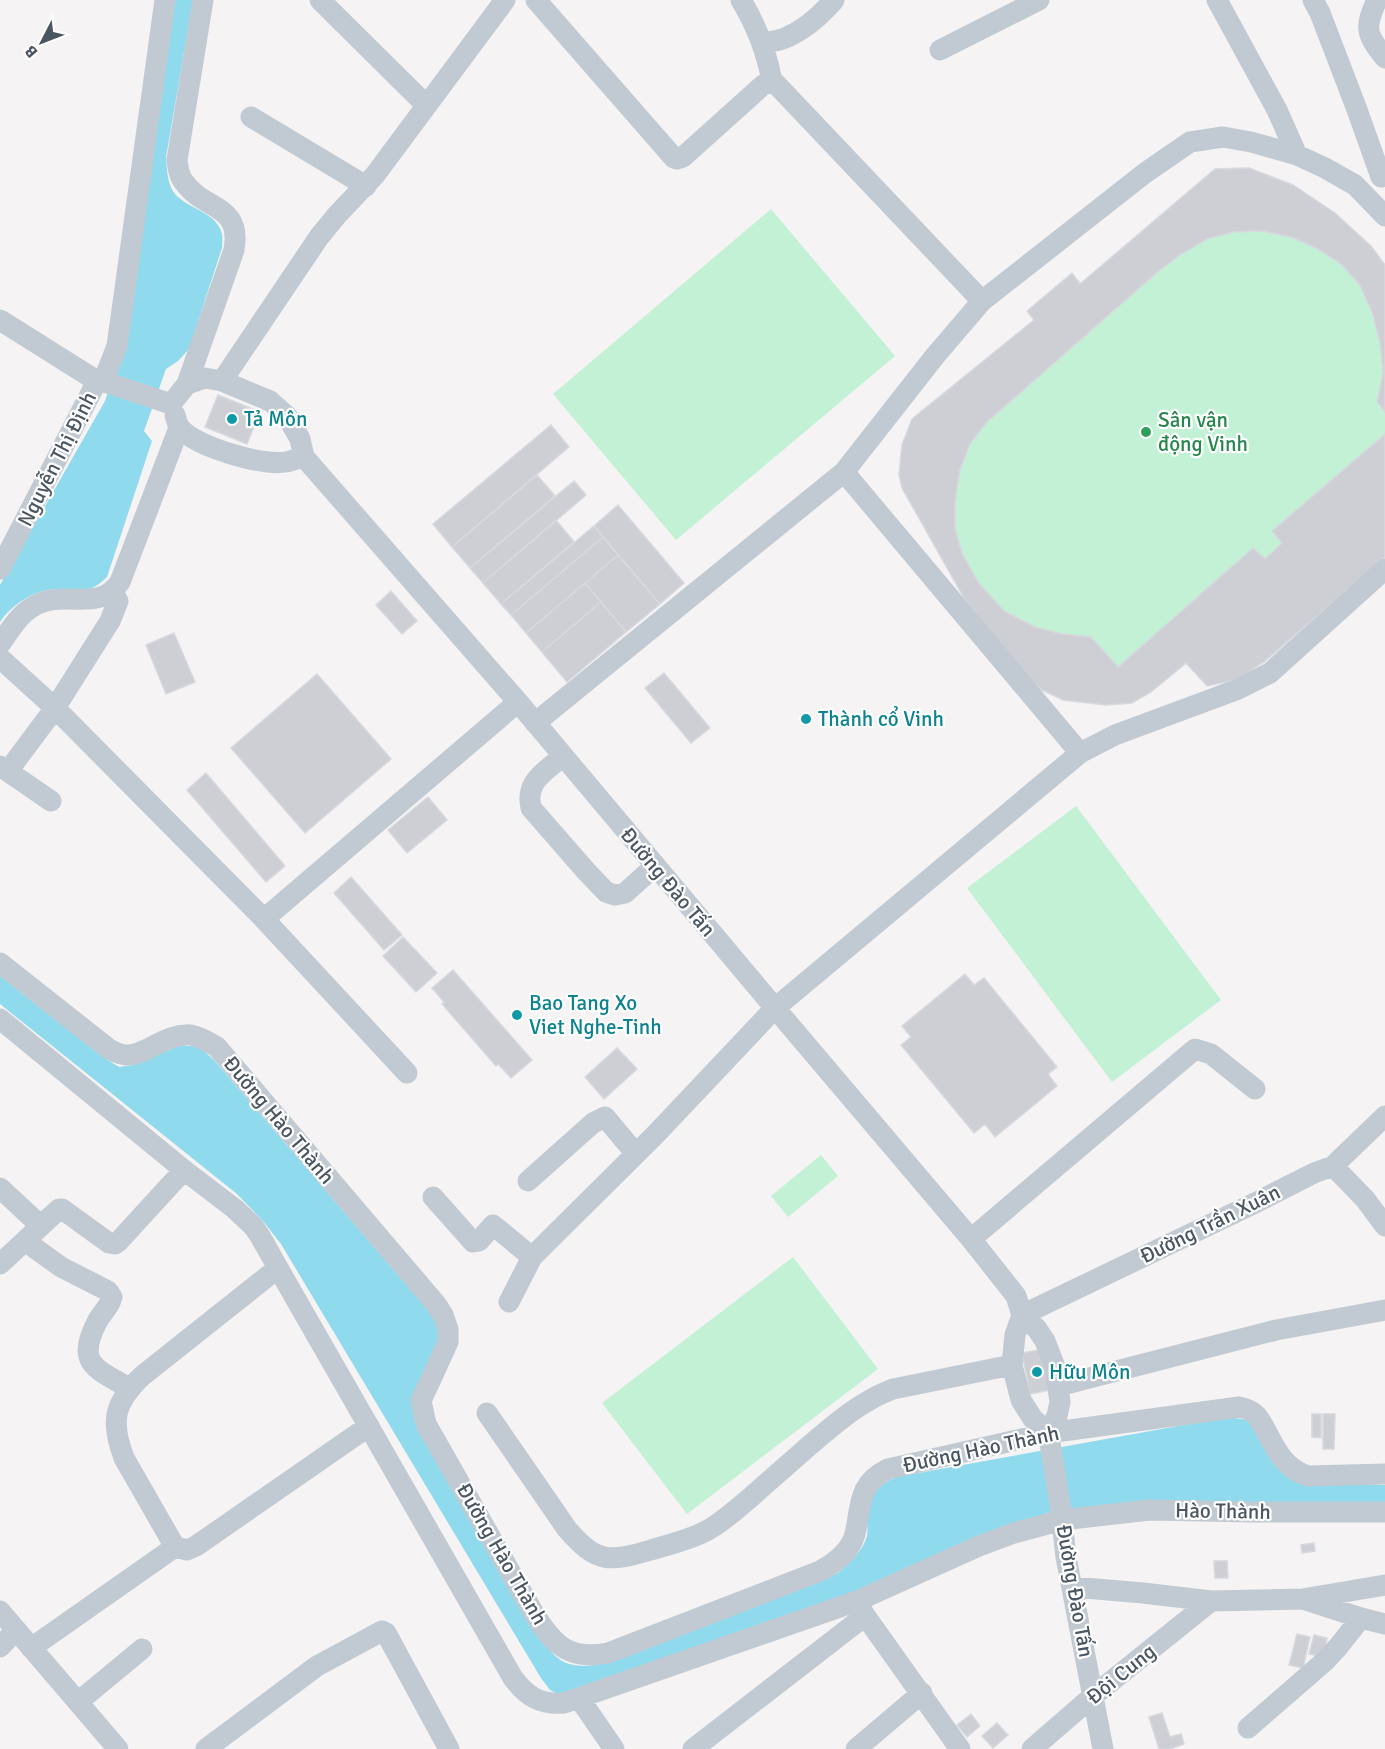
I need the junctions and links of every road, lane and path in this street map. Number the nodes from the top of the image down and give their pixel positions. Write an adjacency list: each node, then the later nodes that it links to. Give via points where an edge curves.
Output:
1 (165, 0): 26 (street, Nguyễn Thị Định, via 117,346)
2 (203, 0): 27 (street, via 178,171 191,190 226,215 236,239)
3 (320, 0): 16 (street)
4 (505, 0): 16 (street)
5 (536, 0): 15 (street, via 674,158 683,157)
6 (741, 0): 12 (street)
7 (834, 0): 12 (street, via 808,25 785,38)
8 (1039, 0): 13 (street)
9 (1216, 0): 18 (street, via 1277,110)
10 (1313, 0): 19 (street)
11 (1377, 0): 14 (street, via 1369,31)
12 (762, 43): 15 (street)
13 (940, 50)
14 (1385, 58)
15 (772, 82): 23 (street)
16 (426, 105): 21 (street)
17 (251, 117): 21 (street)
18 (1297, 155): 20 (street); 23 (street, via 1223,137 1190,142)
19 (1383, 177): 20 (street)
20 (1355, 184): 22 (street)
21 (366, 186): 25 (street, via 319,237)
22 (1385, 216)
23 (982, 302): 31 (street)
24 (0, 320): 26 (street)
25 (222, 381): 27 (street, Đường Đào Tấn, via 205,378); 30 (street, Đường Đào Tấn, via 270,401 287,416 300,439)
26 (103, 382): 28 (street); 32 (street, Nguyễn Thị Định)
27 (187, 384): 28 (street)
28 (165, 402): 29 (street)
29 (179, 428): 30 (street, via 196,441 242,458 285,462); 34 (street)
30 (304, 457): 37 (street, Đường Đào Tấn)
31 (844, 472): 39 (street); 40 (street)
32 (0, 569)
33 (1385, 569): 40 (street, via 1270,673 1236,690 1115,735)
34 (113, 592): 35 (street, via 93,599 63,598 36,605 24,613); 38 (street, via 118,601 110,621)
35 (0, 644)
36 (0, 658): 38 (street)
37 (518, 702): 39 (street, Đường Đào Tấn); 45 (street)
38 (55, 708): 42 (street); 45 (street)
39 (535, 723): 41 (street, Đường Đào Tấn)
40 (1080, 753): 47 (street)
41 (563, 756): 44 (street, Đường Đào Tấn); 44 (street, via 534,782 528,796 531,808 606,892 626,893)
42 (4, 768): 43 (street)
43 (51, 801)
44 (655, 866): 47 (street, Đường Đào Tấn)
45 (264, 919): 49 (street)
46 (0, 963): 73 (street, Đường Hào Thành, via 119,1054 129,1055 166,1039 191,1035 217,1047 436,1304 448,1329 448,1342 421,1401 426,1424 533,1612 563,1649 581,1655 608,1653 820,1571 837,1561 851,1543 861,1497 880,1472)
47 (775, 1008): 52 (street); 60 (street, Đường Đào Tấn)
48 (0, 1019): 54 (street)
49 (407, 1073)
50 (1255, 1089): 60 (street, via 1211,1054 1195,1049)
51 (1385, 1116): 53 (street, Đường Trần Xuân)
52 (636, 1154): 55 (street, via 605,1117 593,1123); 62 (street)
53 (1333, 1166): 59 (street); 67 (street, Đường Trần Xuân)
54 (184, 1170): 58 (street, via 115,1244 62,1209); 64 (street, via 253,1226)
55 (528, 1181)
56 (0, 1188): 58 (street)
57 (433, 1197): 62 (street, via 473,1242 479,1241 493,1225)
58 (41, 1226): 61 (street)
59 (1385, 1226)
60 (971, 1239): 67 (street, Đường Đào Tấn, via 1016,1296)
61 (25, 1241): 63 (street); 70 (street, via 61,1267 111,1294 92,1336 89,1359)
62 (532, 1257): 65 (street)
63 (0, 1264)
64 (278, 1268): 70 (street); 72 (street)
65 (509, 1302)
66 (1385, 1310): 69 (street, via 1276,1330)
67 (1022, 1315): 68 (street); 69 (street, Đường Đào Tấn, via 1045,1341)
68 (1012, 1365): 71 (street, via 880,1394 845,1415 720,1523 693,1537 624,1558 598,1556 576,1540); 73 (street, via 1022,1400)
69 (1058, 1386): 73 (street, Đường Đào Tấn, via 1060,1402)
70 (129, 1388): 77 (street, via 118,1406 119,1445)
71 (487, 1413)
72 (369, 1426): 77 (street, via 196,1546 187,1550); 92 (street, via 520,1687 544,1703)
73 (1049, 1438): 74 (street, Đường Hào Thành, via 1239,1407 1256,1415 1280,1456 1298,1473); 76 (street, Đường Đào Tấn)
74 (1385, 1474)
75 (1385, 1512): 76 (street, Hào Thành, via 1150,1510)
76 (1061, 1515): 79 (street, Đường Đào Tấn); 82 (street, Hào Thành, via 979,1546)
77 (175, 1547): 88 (street)
78 (1385, 1585): 80 (street)
79 (1073, 1587): 81 (street); 91 (street, Đường Đào Tấn)
80 (1302, 1599): 81 (street); 84 (street)
81 (1211, 1601): 91 (street, Đội Cung)
82 (860, 1607): 90 (street); 92 (street); 99 (street, via 861,1619)
83 (0, 1611): 86 (street)
84 (1361, 1618): 85 (street); 94 (street, via 1325,1661)
85 (1385, 1624)
86 (16, 1630): 87 (street); 88 (street)
87 (0, 1647)
88 (31, 1648): 93 (street)
89 (142, 1649): 93 (street)
90 (922, 1694): 100 (street); 101 (street)
91 (1093, 1696): 102 (street, Đội Cung); 103 (street, Đường Đào Tấn)
92 (579, 1698): 98 (street)
93 (78, 1702): 95 (street)
94 (1248, 1728)
95 (118, 1749)
96 (206, 1749): 97 (street, via 317,1666 382,1631)
97 (449, 1749)
98 (614, 1749)
99 (693, 1749)
100 (856, 1749)
101 (960, 1749)
102 (1032, 1749)
103 (1103, 1749)

